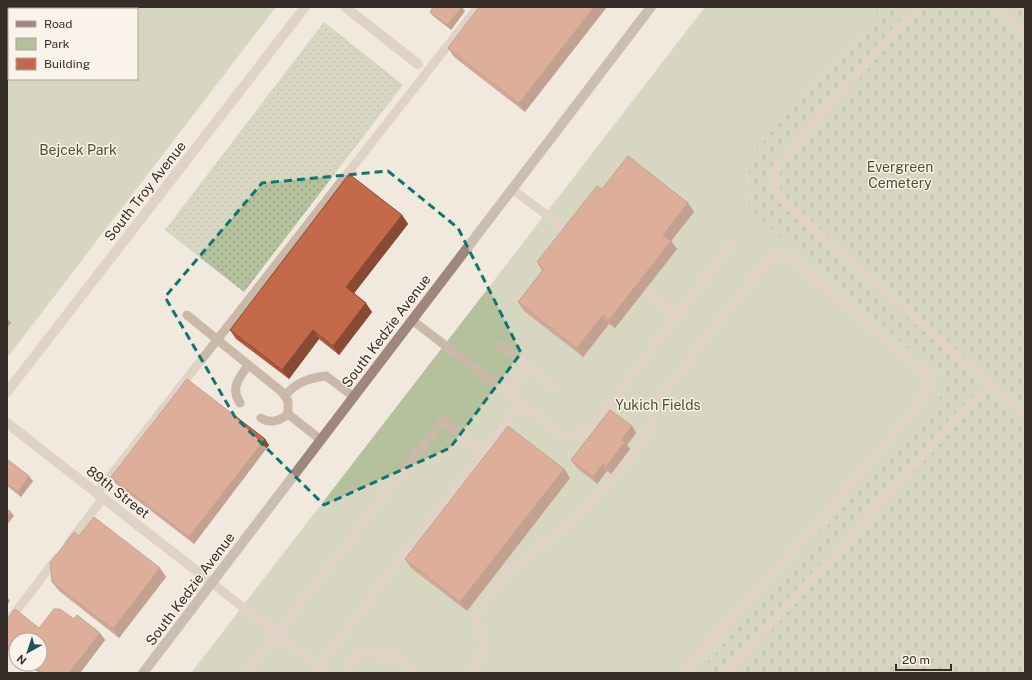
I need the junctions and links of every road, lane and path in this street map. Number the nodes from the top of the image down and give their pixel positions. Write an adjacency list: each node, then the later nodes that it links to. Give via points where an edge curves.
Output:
1 (305, 7): 22 (street, South Troy Avenue)
2 (345, 7): 8 (street)
3 (478, 7): 16 (lane)
4 (652, 7): 9 (main road, South Kedzie Avenue)
5 (917, 7): 20 (lane, via 780,161 774,172 776,193)
6 (996, 7): 7 (lane)
7 (1025, 33)
8 (418, 64)
9 (512, 188): 10 (lane); 15 (main road, South Kedzie Avenue)
10 (572, 234)
11 (732, 244): 14 (lane)
12 (645, 290): 14 (lane)
13 (187, 315): 16 (lane)
14 (677, 315): 27 (lane, via 590,430 567,438)
15 (412, 320): 23 (lane); 25 (main road, South Kedzie Avenue)
16 (217, 340): 18 (lane); 34 (lane)
17 (500, 345): 19 (lane)
18 (248, 365): 24 (lane); 26 (lane, via 235,387)
19 (528, 366): 21 (lane); 23 (lane)
20 (989, 383): 29 (lane); 45 (lane)
21 (555, 387)
22 (7, 392)
23 (507, 393): 27 (lane)
24 (285, 396): 25 (lane, via 299,383 310,378 326,376); 28 (lane, via 288,401)
25 (354, 397): 32 (main road, South Kedzie Avenue)
26 (240, 403)
27 (521, 403): 33 (lane)
28 (288, 414): 30 (lane, via 273,422); 32 (lane)
29 (1025, 415)
30 (261, 418)
31 (7, 423): 34 (street, 89th Street)
32 (321, 440): 35 (main road, South Kedzie Avenue)
33 (484, 453): 37 (lane, via 443,420); 38 (lane)
34 (100, 496): 35 (street, 89th Street); 36 (lane)
35 (212, 583): 37 (lane); 39 (main road, South Kedzie Avenue)
36 (7, 623)
37 (277, 634): 38 (lane); 40 (lane)
38 (316, 670)
39 (143, 673)
40 (246, 673)
41 (345, 673): 42 (lane, via 359,652 396,656)
42 (416, 673)
43 (469, 673): 44 (lane, via 486,647 474,617 492,592 506,573 556,535 632,456 648,434 656,402 754,277 778,252 788,256 927,376 928,388 909,416 799,544)
44 (682, 673)
45 (727, 673)

